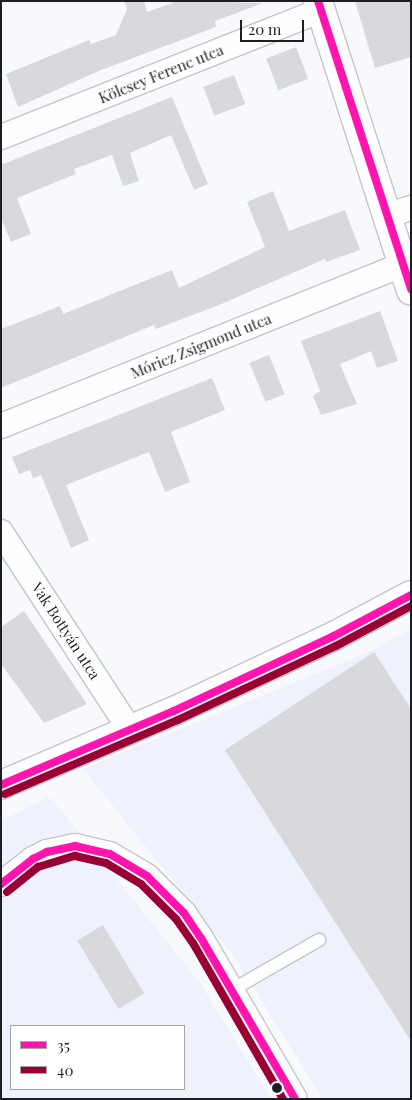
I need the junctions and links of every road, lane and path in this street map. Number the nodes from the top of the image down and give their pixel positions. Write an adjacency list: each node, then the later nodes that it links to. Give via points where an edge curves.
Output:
1 (319, 6): 2 (street, Kölcsey Ferenc utca); 3 (street)
2 (1, 137)
3 (398, 212): 4 (street)
4 (401, 265): 5 (street); 6 (street, Móricz Zsigmond utca)
5 (411, 290)
6 (1, 426)
7 (1, 532): 9 (street, Vak Bottyán utca)
8 (411, 595): 9 (street, via 332,637)
9 (130, 730): 10 (street)
10 (1, 784)
11 (1, 884): 13 (street, via 33,859 60,848 91,848 119,858 148,876 184,913)
12 (319, 940): 13 (lane)
13 (230, 991): 14 (street)
14 (295, 1099)

